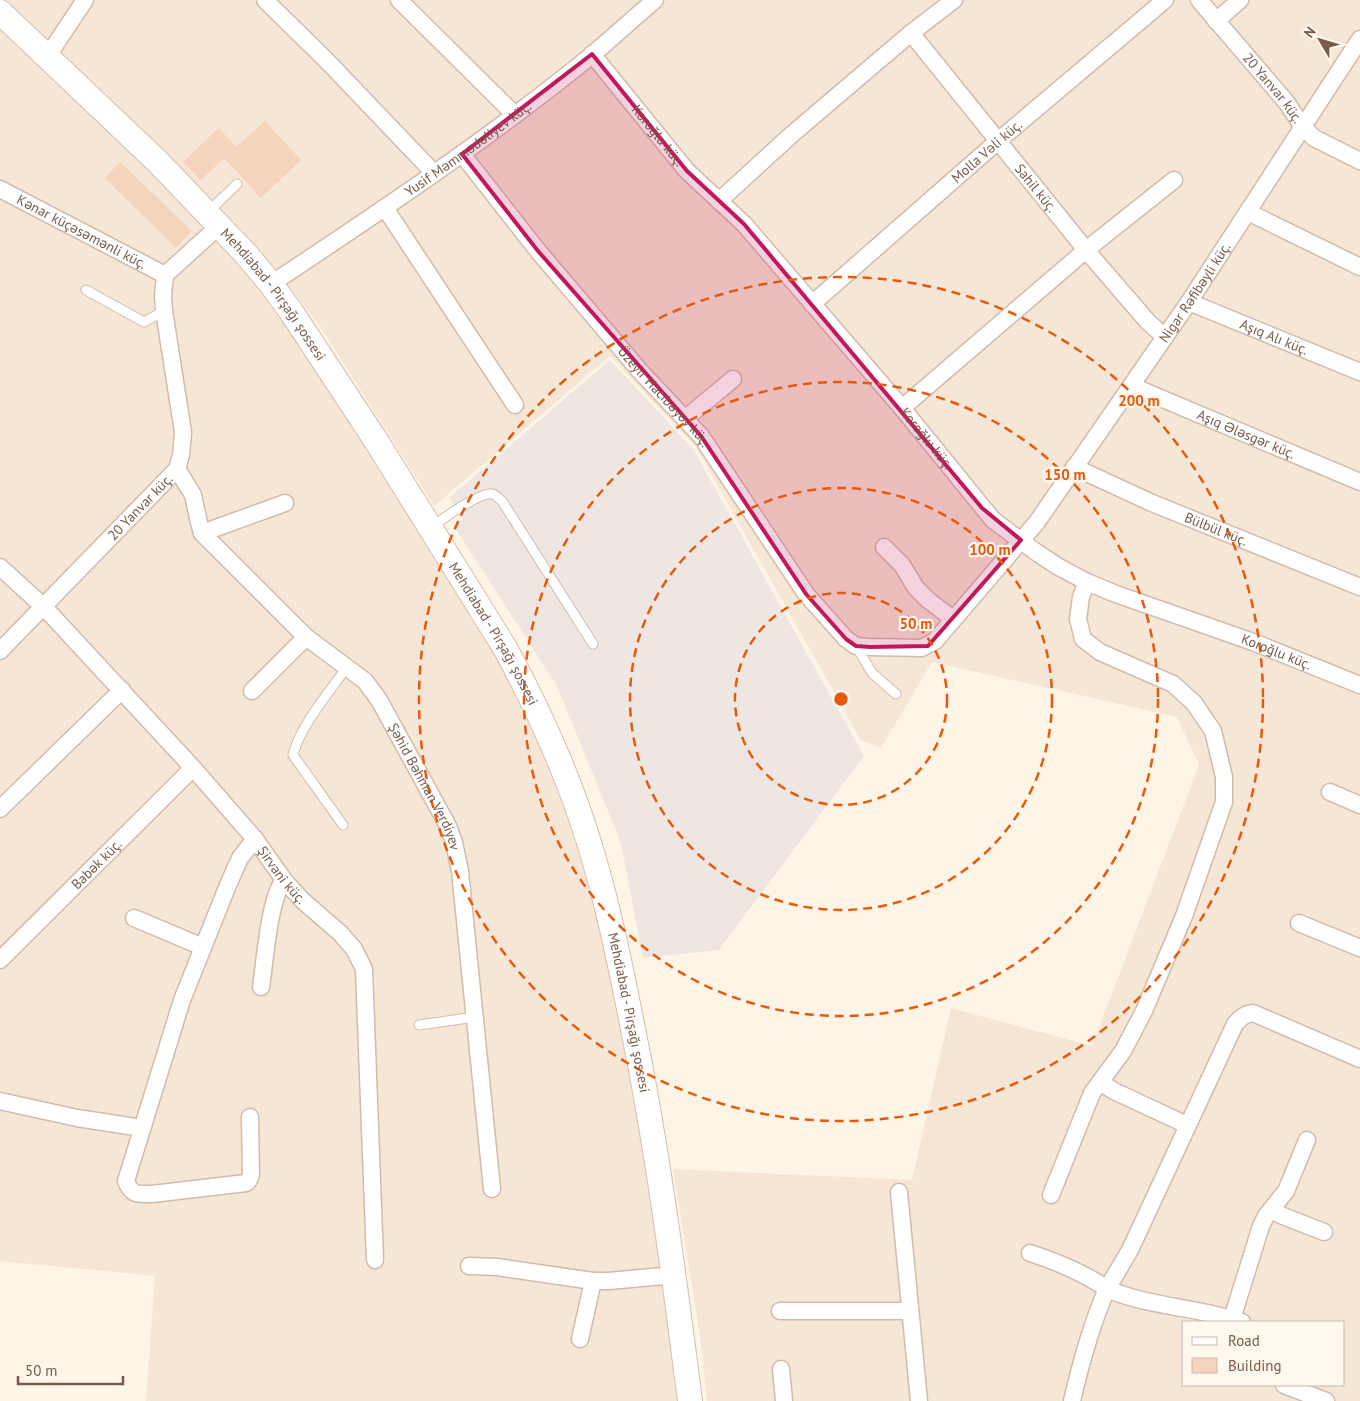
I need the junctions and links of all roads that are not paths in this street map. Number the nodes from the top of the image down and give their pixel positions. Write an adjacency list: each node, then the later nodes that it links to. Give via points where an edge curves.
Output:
1 (85, 0): 14 (street)
2 (265, 0): 20 (street)
3 (399, 0): 15 (street)
4 (655, 0): 13 (street, Yusif Məmmədəliyev küç.)
5 (954, 0): 11 (street)
6 (1165, 0): 17 (street, Molla Vəli küç.)
7 (1199, 0): 10 (street, 20 Yanvar küç.)
8 (1240, 0): 10 (street)
9 (0, 12): 14 (main road, Mehdiabad - Pirşağı şossesi)
10 (1216, 21): 16 (street, 20 Yanvar küç., via 1287,103)
11 (911, 33): 17 (street, Sahil küç.); 24 (street)
12 (1358, 45): 16 (street, Nigar Rəfibəyli küç.)
13 (592, 54): 15 (street, Yusif Məmmədəliyev küç.); 24 (street, Koroğlu küç., via 687,171)
14 (47, 57): 27 (main road, Mehdiabad - Pirşağı şossesi)
15 (515, 115): 18 (street, Yusif Məmmədəliyev küç.)
16 (1302, 126): 19 (street, 20 Yanvar küç., via 1314,138); 26 (street, Nigar Rəfibəyli küç.)
17 (998, 141): 28 (street, Sahil küç.); 34 (street, Molla Vəli küç.)
18 (462, 154): 20 (street, Yusif Məmmədəliyev küç.); 42 (street, Üzeyir Hacıbəyov küç., via 538,251 640,371)
19 (1360, 160)
20 (434, 173): 25 (street, Yusif Məmmədəliyev küç.)
21 (1174, 180): 28 (street)
22 (237, 184): 27 (lane)
23 (0, 188): 30 (street, Kənar küçəsəmənli küç.)
24 (718, 201): 34 (street, Koroğlu küç., via 744,224)
25 (386, 208): 31 (street, Yusif Məmmədəliyev küç.); 40 (street)
26 (1248, 212): 29 (street); 33 (street, Nigar Rəfibəyli küç.)
27 (213, 219): 30 (street); 31 (main road, Mehdiabad - Pirşağı şossesi)
28 (1086, 250): 36 (street, Sahil küç., via 1148,322); 41 (street)
29 (1360, 267)
30 (165, 275): 35 (street, 20 Yanvar küç.)
31 (271, 284): 47 (main road, Mehdiabad - Pirşağı şossesi)
32 (86, 290): 35 (lane, via 144,322)
33 (1189, 302): 36 (street, Nigar Rəfibəyli küç.); 37 (street, Aşıq Alı küç.)
34 (812, 304): 41 (street, Koroğlu küç.)
35 (164, 312): 44 (street, 20 Yanvar küç., via 183,432)
36 (1165, 337): 39 (street, Nigar Rəfibəyli küç.)
37 (1360, 372)
38 (732, 379): 42 (street)
39 (1132, 386): 43 (street, Nigar Rəfibəyli küç.); 45 (street, Aşıq Ələsgər küç.)
40 (516, 405)
41 (902, 408): 49 (street, Koroğlu küç., via 982,508)
42 (686, 418): 58 (street, Üzeyir Hacıbəyov küç., via 713,451 806,594)
43 (1074, 467): 49 (street, Nigar Rəfibəyli küç.); 53 (street, Bülbül küç., via 1152,503)
44 (177, 469): 48 (street, via 193,495); 54 (street, 20 Yanvar küç.)
45 (1360, 482)
46 (285, 503): 48 (street)
47 (430, 528): 57 (lane, via 456,509 486,494 493,494 502,501); 95 (main road, Mehdiabad - Pirşağı şossesi, via 522,680 564,773 591,847 608,908 645,1088)
48 (202, 533): 56 (street, Şəhid Bəhman Verdiyev)
49 (1021, 540): 52 (street, Koroğlu küç.); 55 (street, Nigar Rəfibəyli küç.)
50 (884, 547): 55 (street, via 902,565 916,588)
51 (0, 568): 54 (street, Şirvani küç.)
52 (1086, 582): 61 (street, Koroğlu küç., via 1253,642); 81 (street, via 1078,619 1083,640 1100,652 1173,684 1194,703 1213,731 1224,777 1224,802 1184,916 1136,1029)
53 (1360, 587)
54 (44, 607): 59 (street, 20 Yanvar küç.); 62 (street, Şirvani küç.)
55 (953, 619): 58 (street, Nigar Rəfibəyli küç., via 935,641 922,648)
56 (306, 636): 60 (street, Şəhid Bəhman Verdiyev); 63 (street)
57 (593, 644)
58 (856, 646): 64 (lane, via 872,673)
59 (0, 651)
60 (347, 666): 69 (lane, via 312,716 293,755); 78 (street, Şəhid Bəhman Verdiyev, via 365,681 379,700 454,842 460,871)
61 (1360, 685)
62 (122, 690): 65 (street, Şirvani küç.); 68 (street)
63 (252, 692)
64 (896, 694)
65 (193, 768): 70 (street, Şirvani küç.); 76 (street, Babək küç.)
66 (1330, 792): 67 (street)
67 (1360, 805)
68 (0, 809)
69 (343, 825)
70 (255, 839): 71 (street, Şirvani küç.); 74 (street, via 240,858)
71 (284, 880): 77 (street, via 274,902); 93 (street, Şirvani küç., via 354,949 364,969)
72 (134, 918): 74 (street)
73 (1299, 923): 75 (street)
74 (203, 947): 85 (street, via 182,1000)
75 (1360, 948)
76 (0, 960)
77 (261, 987)
78 (474, 1017): 79 (lane); 87 (street, Şəhid Bəhman Verdiyev)
79 (419, 1025)
80 (1360, 1059): 84 (street, via 1253,1013 1247,1014 1236,1024)
81 (1100, 1082): 84 (street); 89 (street, via 1092,1093)
82 (0, 1101): 85 (street)
83 (250, 1117): 85 (street, via 251,1175 246,1183 152,1194 138,1194 130,1189 126,1180)
84 (1188, 1125): 97 (street, via 1130,1250)
85 (142, 1128)
86 (1307, 1140): 90 (street, via 1286,1191)
87 (492, 1189)
88 (899, 1192): 98 (street)
89 (1051, 1195)
90 (1271, 1210): 91 (street); 100 (street, via 1261,1226)
91 (1324, 1232)
92 (1030, 1253): 97 (street, via 1083,1273)
93 (375, 1260)
94 (469, 1266): 96 (street)
95 (674, 1275): 96 (street); 104 (main road, Mehdiabad - Pirşağı şossesi)
96 (593, 1281): 101 (street)
97 (1107, 1289): 100 (street, via 1124,1296); 107 (street, via 1085,1346)
98 (909, 1311): 99 (street); 106 (street)
99 (780, 1312)
100 (1237, 1321)
101 (580, 1339)
102 (781, 1370): 105 (street)
103 (1287, 1386): 108 (street)
104 (690, 1401)
105 (784, 1401)
106 (919, 1401)
107 (1072, 1401)
108 (1326, 1401)

